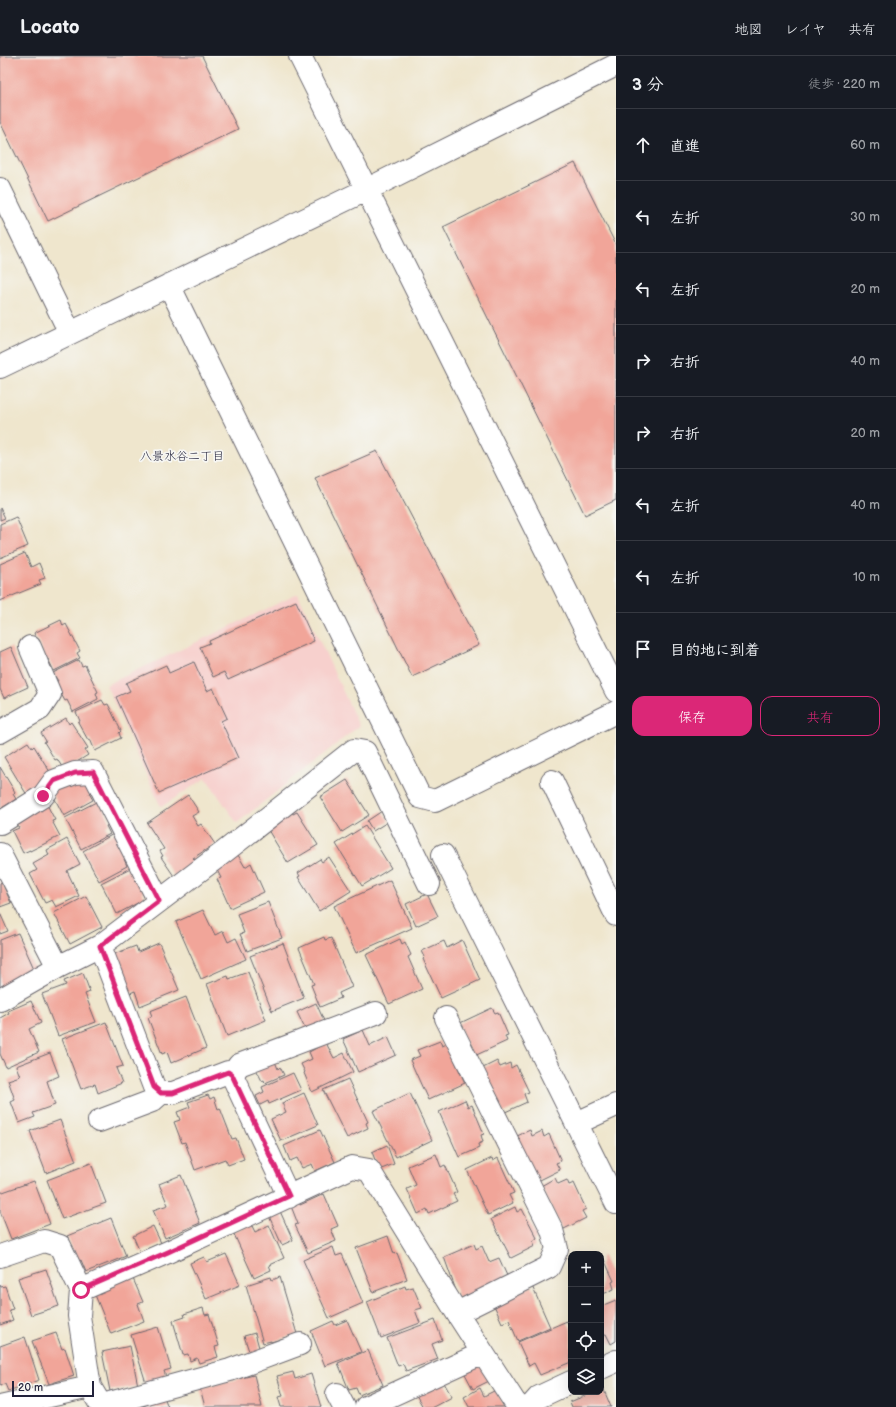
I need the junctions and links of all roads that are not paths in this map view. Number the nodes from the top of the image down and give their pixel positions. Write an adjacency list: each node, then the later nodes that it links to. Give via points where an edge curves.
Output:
1 (300, 56): 4 (street)
2 (616, 65): 4 (street)
3 (0, 189): 6 (street)
4 (366, 190): 5 (street); 9 (street)
5 (169, 285): 6 (street); 10 (street, via 420,797 435,801)
6 (70, 333): 7 (street)
7 (0, 367)
8 (30, 647): 11 (street, via 50,694 40,710)
9 (616, 691)
10 (616, 712)
11 (0, 732)
12 (552, 781): 18 (street)
13 (0, 823): 17 (street, via 43,796 54,781 75,773 93,772)
14 (0, 854): 20 (street)
15 (443, 855): 28 (street)
16 (429, 884): 17 (street, via 365,752 354,750)
17 (159, 901): 19 (street)
18 (616, 915)
19 (100, 946): 20 (street); 25 (street, via 154,1087)
20 (58, 967): 21 (street)
21 (0, 1000)
22 (376, 1013): 24 (street, via 239,1065)
23 (446, 1018): 33 (street, via 552,1230 557,1249 549,1267)
24 (232, 1075): 25 (street, via 228,1072 173,1093); 29 (street)
25 (161, 1093): 27 (street, via 152,1101)
26 (616, 1105): 28 (street)
27 (99, 1121)
28 (577, 1123): 30 (street)
29 (289, 1196): 32 (street); 33 (street, via 352,1167 369,1170)
30 (616, 1203)
31 (0, 1256): 32 (street, via 44,1242 60,1246)
32 (81, 1290): 39 (street, via 79,1316)
33 (457, 1312): 35 (street)
34 (300, 1344): 39 (street, via 230,1370)
35 (483, 1353): 41 (street); 42 (street)
36 (616, 1361): 37 (street)
37 (604, 1367)
38 (568, 1383): 43 (street, via 540,1397)
39 (98, 1400): 40 (street)
40 (0, 1407)
41 (366, 1407)
42 (519, 1407)
43 (530, 1407)

